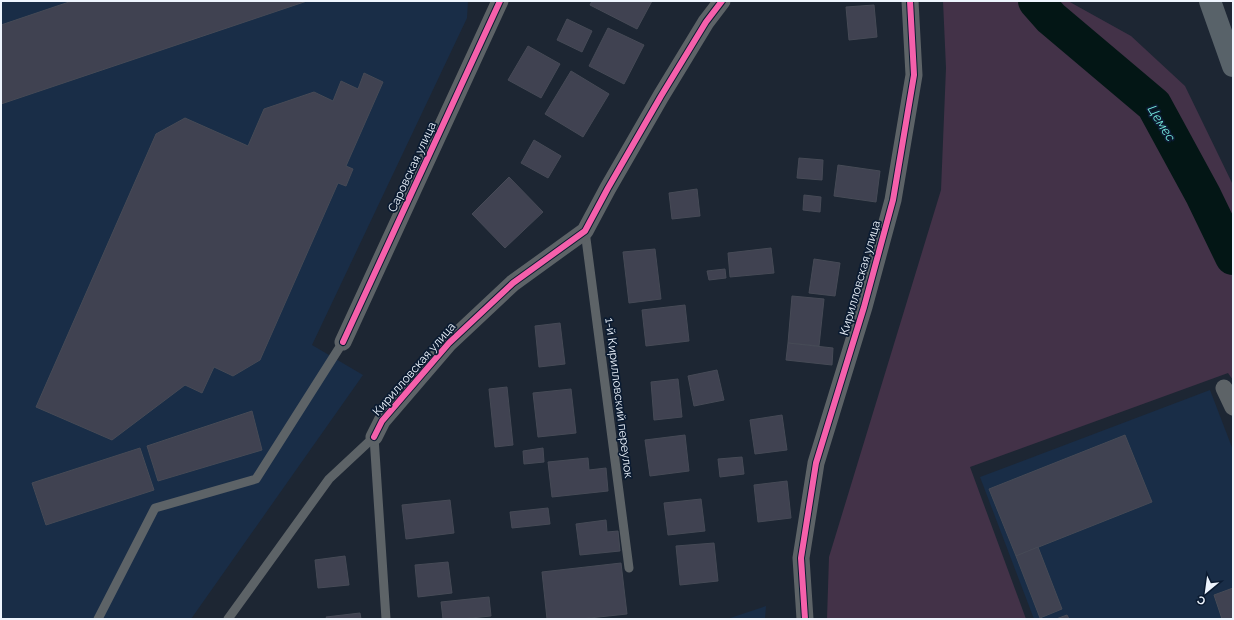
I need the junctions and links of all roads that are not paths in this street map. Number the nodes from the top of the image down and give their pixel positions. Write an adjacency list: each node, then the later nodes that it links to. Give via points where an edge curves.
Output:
1 (500, 1): 7 (street, Саровская улица)
2 (722, 1): 6 (street, Кирилловская улица, via 706,22 661,96)
3 (910, 1): 15 (street, Кирилловская улица, via 914,76 893,200 864,307 816,463 801,558)
4 (1210, 1): 5 (highway)
5 (1233, 66)
6 (585, 231): 10 (street, Кирилловская улица, via 513,283 449,343 382,421); 11 (lane, 1-й Кирилловский переулок)
7 (343, 342): 12 (lane, via 256,479 155,508)
8 (1224, 388): 9 (street)
9 (1233, 407)
10 (374, 437): 13 (lane, via 329,479); 14 (lane)
11 (629, 568)
12 (98, 619)
13 (228, 619)
14 (386, 619)
15 (805, 619)

